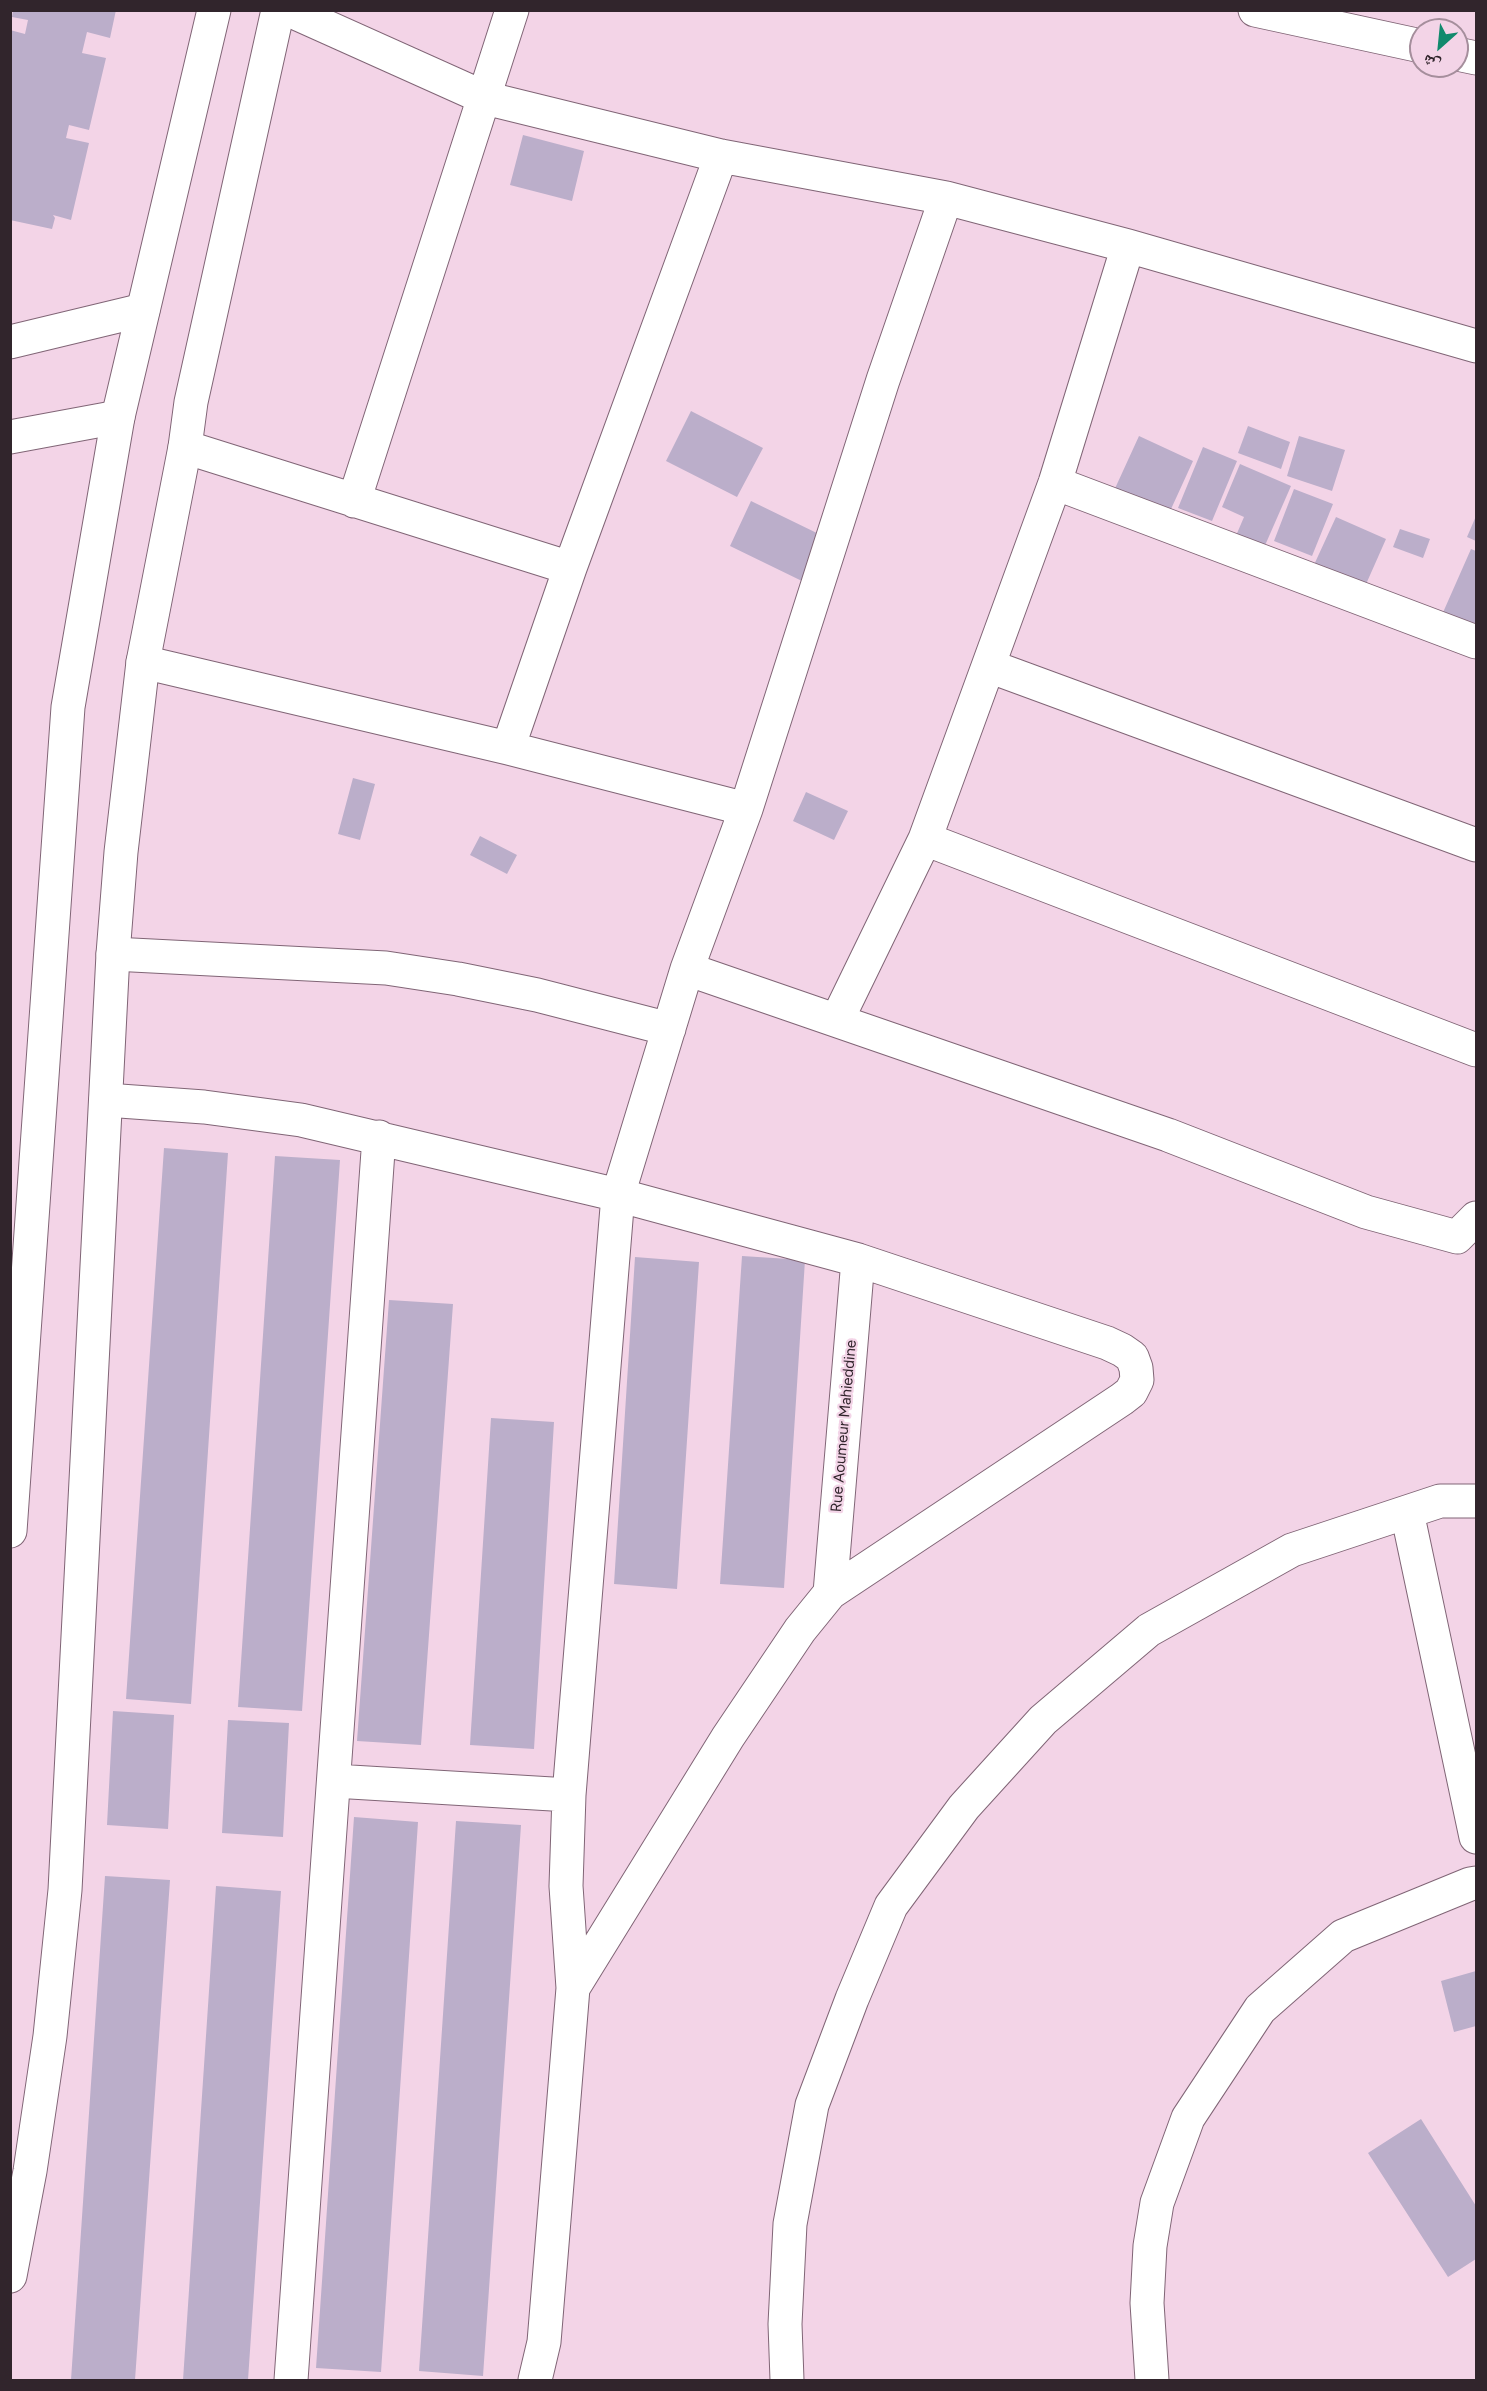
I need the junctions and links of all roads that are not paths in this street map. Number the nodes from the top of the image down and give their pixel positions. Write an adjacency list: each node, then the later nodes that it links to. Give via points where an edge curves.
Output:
1 (214, 10): 11 (street)
2 (278, 10): 16 (street, via 191,402)
3 (289, 10): 7 (street)
4 (512, 10): 7 (street)
5 (1255, 10): 6 (street)
6 (1409, 43)
7 (485, 98): 8 (street); 18 (street)
8 (721, 156): 9 (street); 19 (street)
9 (946, 198): 10 (street); 24 (street, via 883,380)
10 (1128, 246): 13 (street); 17 (street)
11 (143, 310): 12 (street); 14 (street)
12 (10, 342)
13 (1476, 346)
14 (118, 417): 15 (street); 39 (street, via 68,707)
15 (10, 437)
16 (185, 447): 18 (street); 21 (street)
17 (1055, 483): 20 (street); 22 (street)
18 (354, 501): 19 (street)
19 (570, 568): 23 (street)
20 (1476, 642)
21 (143, 662): 23 (street); 27 (street)
22 (990, 666): 25 (street); 26 (street)
23 (508, 748): 24 (street)
24 (746, 809): 28 (street)
25 (925, 839): 29 (street); 31 (street)
26 (1476, 845)
27 (113, 954): 30 (street, via 386,968 537,995); 32 (street)
28 (687, 969): 29 (street); 30 (street)
29 (837, 1020): 35 (street, via 1168,1135 1366,1212 1457,1237)
30 (669, 1029): 34 (street)
31 (1476, 1050)
32 (106, 1100): 33 (street, via 251,1112); 46 (street, via 65,1890 50,2036)
33 (379, 1137): 34 (street); 41 (street)
34 (618, 1195): 36 (street); 42 (street)
35 (1476, 1218)
36 (858, 1260): 40 (street, Rue Aoumeur Mahieddine); 40 (street, via 1122,1350 1132,1357 1137,1380 1122,1399)
37 (1476, 1501): 38 (street, via 1440,1501)
38 (1407, 1512): 43 (street); 49 (street, via 1292,1550 1149,1630 1043,1720 964,1807 891,1906 812,2105 790,2224 785,2324)
39 (10, 1531)
40 (830, 1593): 45 (street, via 800,1630 728,1737)
41 (334, 1781): 42 (street); 47 (street)
42 (569, 1795): 45 (street, via 566,1886)
43 (1476, 1837)
44 (1476, 1883): 50 (street, via 1343,1936 1260,2009 1188,2118 1157,2203 1150,2246 1147,2303)
45 (573, 1988): 48 (street, via 544,2342)
46 (10, 2276)
47 (291, 2380)
48 (535, 2380)
49 (787, 2380)
50 (1152, 2380)

